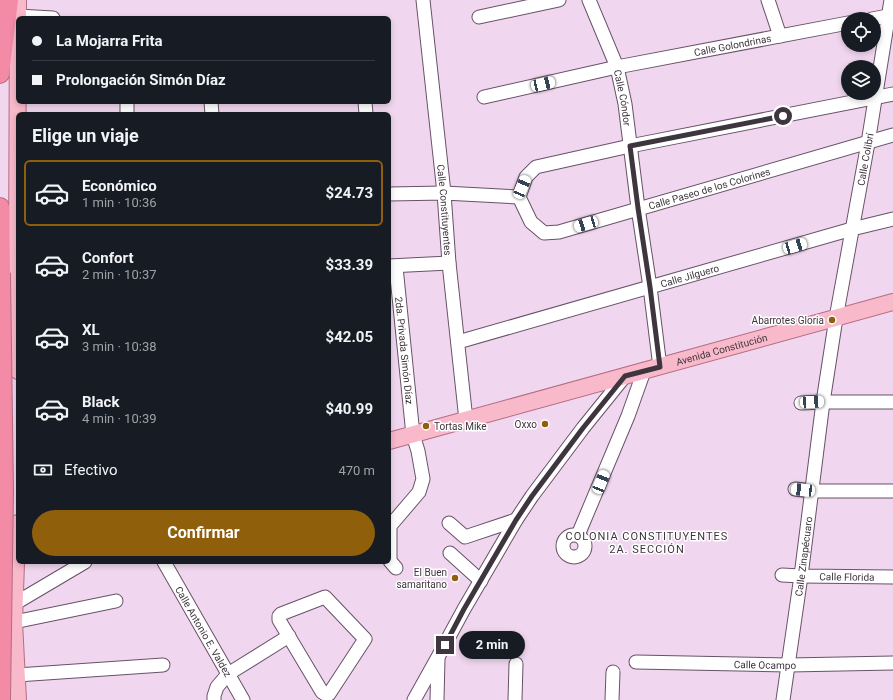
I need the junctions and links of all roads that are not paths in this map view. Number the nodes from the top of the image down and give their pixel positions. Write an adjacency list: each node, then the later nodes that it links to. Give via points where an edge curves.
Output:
1 (9, 0): 16 (highway)
2 (18, 0): 8 (main road)
3 (423, 0): 25 (street, Calle Constituyentes)
4 (559, 0): 10 (street)
5 (589, 0): 14 (street, Calle Cóndor)
6 (768, 0): 13 (street)
7 (891, 0): 9 (street, Calle Colibrí)
8 (18, 16)
9 (891, 16): 11 (street); 15 (street, Calle Colibrí)
10 (479, 17)
11 (881, 18)
12 (841, 24): 13 (street, Calle Golondrinas)
13 (780, 36): 14 (street, Calle Golondrinas)
14 (617, 67): 18 (street, Calle Golondrinas); 24 (street, Calle Cóndor)
15 (881, 67)
16 (0, 74)
17 (893, 94): 19 (street)
18 (484, 97)
19 (881, 97)
20 (865, 100): 24 (street)
21 (875, 100): 23 (street, Calle Colibrí)
22 (893, 136): 23 (street, Calle Paseo de los Colorines)
23 (868, 143): 29 (street, Calle Paseo de los Colorines); 32 (street, Calle Colibrí)
24 (630, 146): 27 (street, via 536,167 526,178); 29 (street, Calle Cóndor)
25 (444, 193): 26 (street); 27 (street); 33 (street, Calle Constituyentes)
26 (391, 194)
27 (519, 196): 29 (street, Calle Paseo de los Colorines, via 531,222 544,233 559,232)
28 (0, 207): 35 (highway)
29 (638, 208): 36 (street, Calle Cóndor)
30 (16, 211): 35 (main road)
31 (893, 219): 32 (street, Calle Jilguero)
32 (852, 229): 36 (street, Calle Jilguero); 38 (street, Calle Colibrí)
33 (449, 263): 34 (street); 40 (street, Calle Constituyentes)
34 (392, 267): 48 (street, 2da. Privada Simón Díaz)
35 (12, 269): 39 (main road); 87 (highway, bridge, via 4,491)
36 (650, 287): 40 (street, Calle Jilguero); 41 (street, Calle Cóndor)
37 (893, 302): 38 (main road, Avenida Constitución)
38 (836, 318): 41 (main road, Avenida Constitución); 44 (street, Calle Zinapécuaro)
39 (16, 337)
40 (458, 342): 47 (street, Calle Constituyentes)
41 (660, 367): 42 (main road, Avenida Constitución)
42 (644, 371): 43 (main road, Avenida Constitución); 59 (street)
43 (625, 376): 47 (main road, Avenida Constitución); 54 (street, via 583,428)
44 (823, 402): 45 (street); 46 (street); 51 (street, Calle Zinapécuaro)
45 (893, 402)
46 (801, 403)
47 (466, 420): 48 (main road, Avenida Constitución)
48 (413, 435): 49 (main road, Avenida Constitución); 56 (street, 2da. Privada Simón Díaz, via 424,479 419,492)
49 (391, 440)
50 (795, 489): 51 (street)
51 (812, 491): 52 (street); 71 (street, Calle Zinapécuaro)
52 (893, 491)
53 (16, 517): 57 (main road, via 9,527)
54 (516, 520): 55 (street, via 465,537); 73 (street)
55 (449, 523)
56 (391, 525)
57 (0, 532)
58 (16, 535): 61 (main road)
59 (578, 535)
60 (16, 536): 62 (main road)
61 (0, 537)
62 (0, 548)
63 (450, 553): 73 (street)
64 (391, 562): 68 (street, 2da. Privada Simón Díaz)
65 (16, 564): 74 (main road)
66 (81, 564): 74 (street)
67 (165, 564): 85 (street, Calle Antonio E. Valdez)
68 (396, 568)
69 (782, 575): 71 (street, Calle Florida)
70 (0, 576): 74 (main road, via 6,581)
71 (801, 576): 72 (street, Calle Florida); 83 (street, Calle Zinapécuaro)
72 (893, 577)
73 (481, 581): 78 (street)
74 (14, 598): 76 (main road)
75 (116, 600): 76 (street)
76 (14, 622): 86 (main road)
77 (289, 636): 77 (street, via 325,694 328,694 364,639 325,597 279,616); 85 (street)
78 (438, 657): 91 (street); 92 (street)
79 (636, 662): 83 (street, Calle Ocampo)
80 (893, 663): 83 (street, Calle Ocampo)
81 (164, 664): 86 (street)
82 (516, 664): 93 (street)
83 (789, 665): 95 (street, Calle Zinapécuaro)
84 (613, 672): 94 (street)
85 (228, 674): 89 (street, via 217,687); 90 (street, Calle Antonio E. Valdez)
86 (17, 675): 88 (main road)
87 (1, 700)
88 (18, 700)
89 (214, 700)
90 (244, 700)
91 (414, 700)
92 (437, 700)
93 (515, 700)
94 (612, 700)
95 (783, 700)

